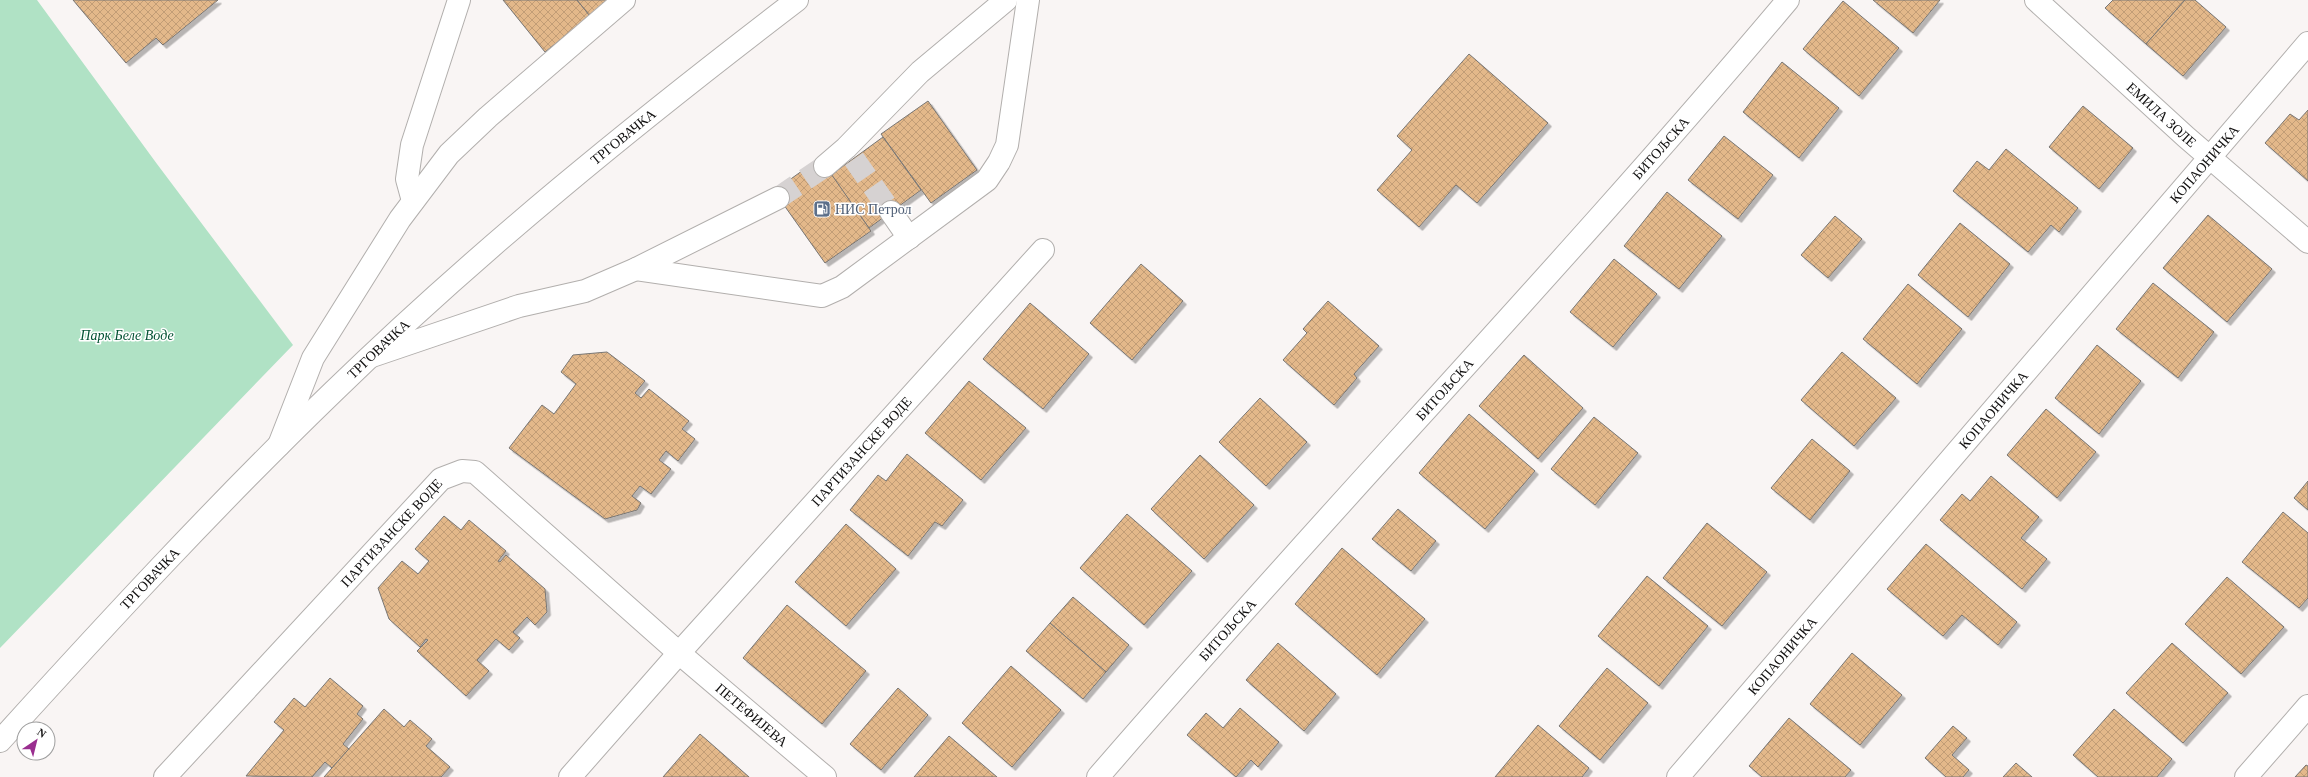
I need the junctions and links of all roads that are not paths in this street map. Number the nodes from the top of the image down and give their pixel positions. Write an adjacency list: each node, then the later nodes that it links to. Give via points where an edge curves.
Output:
1 (459, 0): 12 (street, via 412,145 407,179)
2 (797, 0): 18 (street, ТРГОВАЧКА, via 698,75 528,214)
3 (1006, 0): 10 (street, via 920,72 850,154)
4 (1028, 0): 14 (street, via 1007,145 999,162 987,180)
5 (1788, 0): 26 (street, БИТОЉСКА, via 1526,299 1221,636)
6 (2036, 0): 9 (street, ЕМИЛА ЗОЛЕ)
7 (620, 1): 12 (street, via 449,154)
8 (2308, 42): 9 (street, КОПАОНИЧКА)
9 (2210, 156): 15 (street, ЕМИЛА ЗОЛЕ); 27 (street, КОПАОНИЧКА)
10 (825, 166)
11 (778, 198): 17 (street)
12 (413, 201): 19 (street, via 314,358)
13 (891, 212): 14 (street)
14 (909, 238): 17 (street, via 842,287 822,296)
15 (2308, 242)
16 (1043, 250): 20 (street, ПАРТИЗАНСКЕ ВОДЕ)
17 (636, 269): 18 (street, via 585,291 519,306)
18 (372, 356): 19 (street, ТРГОВАЧКА)
19 (279, 445): 22 (street, ТРГОВАЧКА, via 86,646)
20 (679, 653): 23 (street, ПАРТИЗАНСКЕ ВОДЕ, via 475,472 462,471 441,480); 24 (street, ПАРТИЗАНСКЕ ВОДЕ); 25 (street, ПЕТЕФИЈЕВА)
21 (2308, 706): 28 (street)
22 (0, 741)
23 (165, 777)
24 (570, 777)
25 (825, 777)
26 (1098, 777)
27 (1678, 777)
28 (2246, 777)

